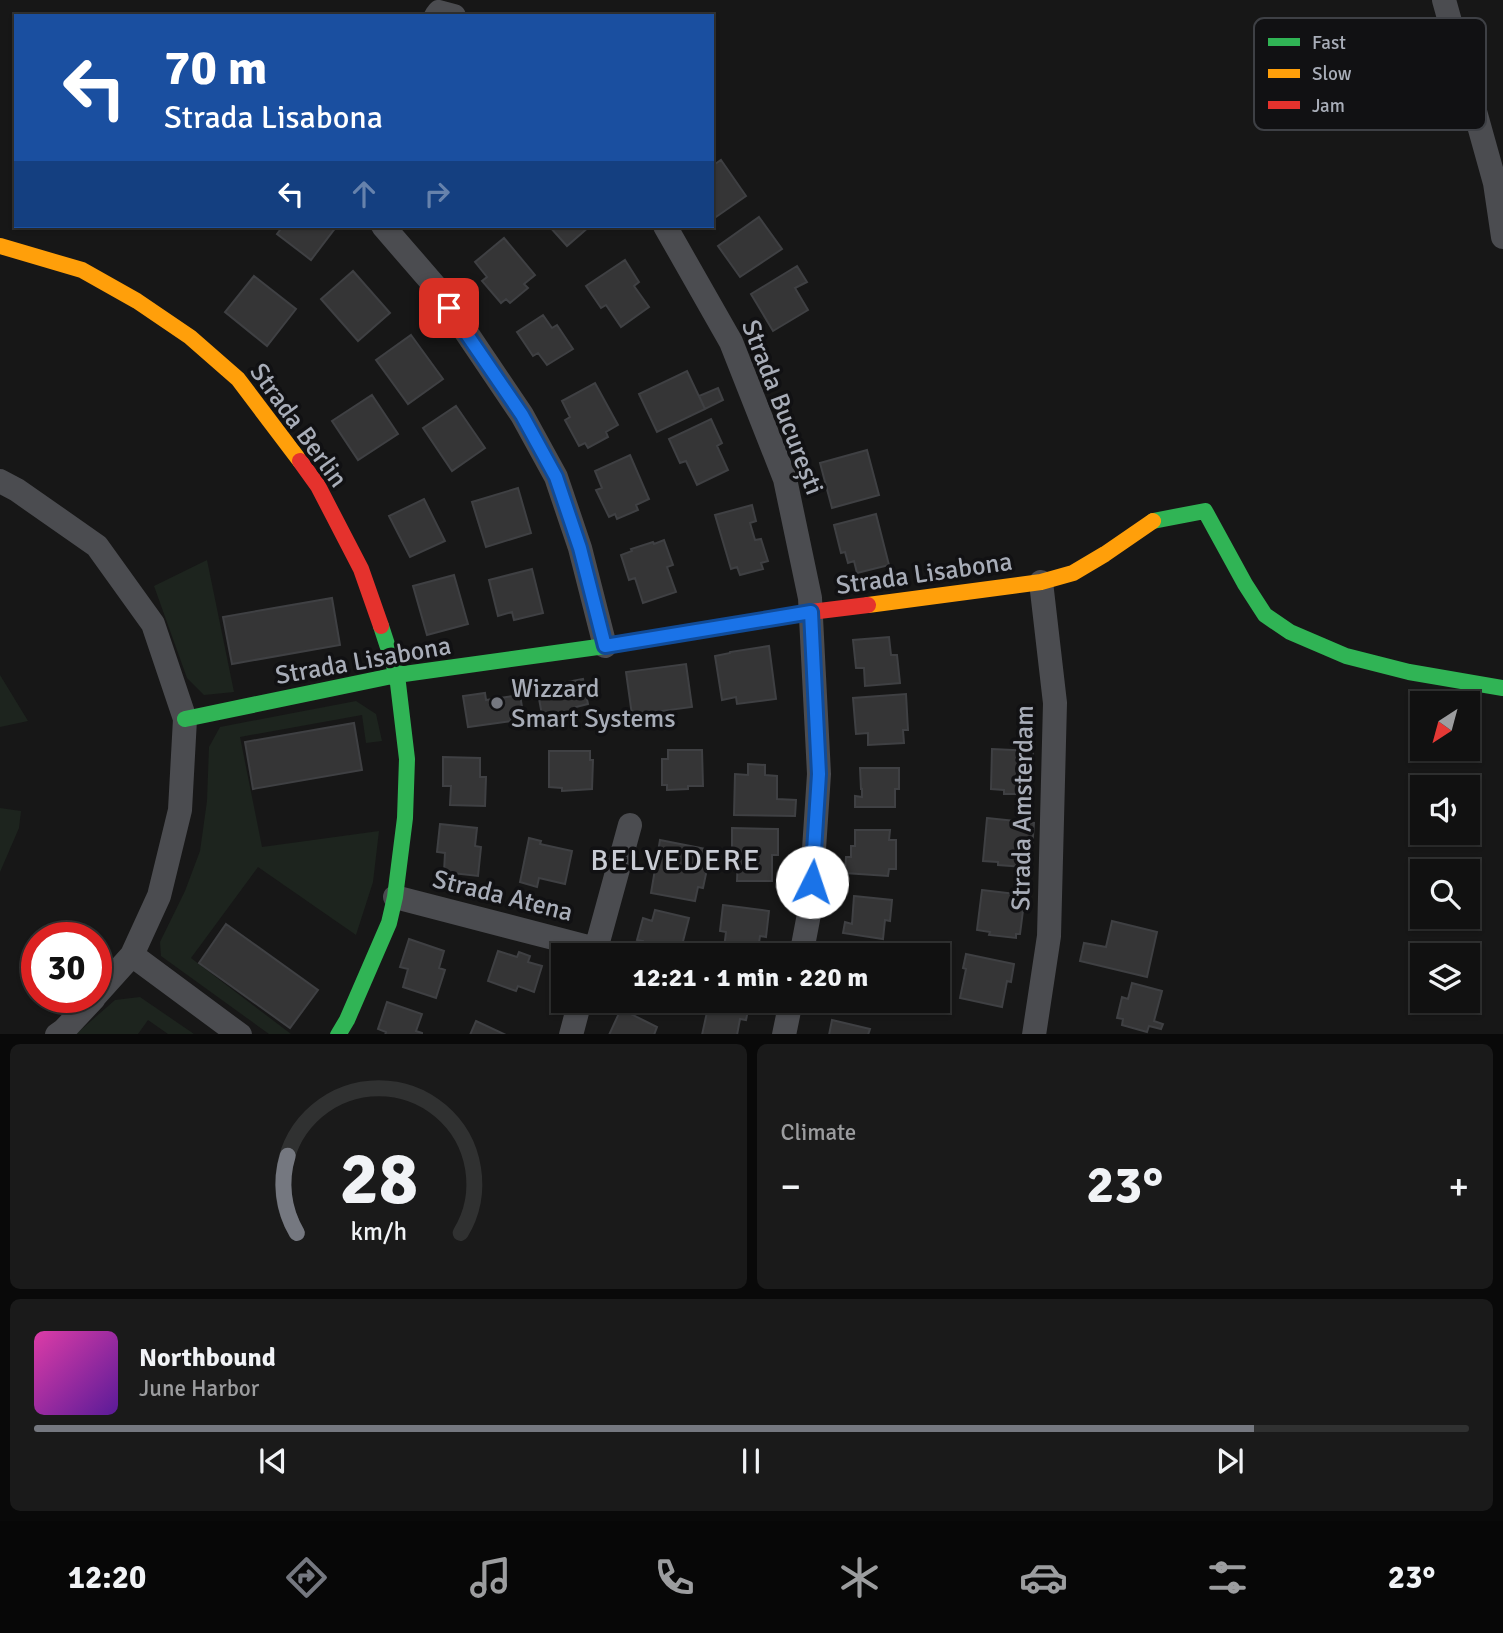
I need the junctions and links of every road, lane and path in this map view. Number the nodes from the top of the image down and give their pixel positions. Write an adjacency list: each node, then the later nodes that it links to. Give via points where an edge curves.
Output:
1 (1444, 0): 2 (street)
2 (1449, 18)
3 (1480, 130): 6 (street)
4 (385, 228): 11 (street, via 435,286 522,415 556,477)
5 (665, 228): 10 (street, Strada București, via 731,342 785,479)
6 (1503, 237)
7 (0, 246): 12 (street, Strada Berlin, via 82,270 190,337 238,379 318,486 361,569)
8 (0, 481): 14 (street, via 97,546 153,624)
9 (1041, 582): 10 (street, Strada Lisabona); 13 (street, Strada Lisabona, via 1073,573 1155,520 1205,511 1265,615 1290,632 1346,656); 30 (street, Strada Amsterdam, via 1055,703 1049,936)
10 (811, 612): 11 (street, Strada Lisabona); 19 (street, Strada București, via 819,774)
11 (605, 646): 12 (street, Strada Lisabona)
12 (397, 675): 14 (street, Strada Lisabona); 16 (street, Strada Berlin, via 407,759)
13 (1503, 688)
14 (185, 719): 20 (street, via 180,810 159,896)
15 (630, 825): 18 (street, Strada Atena)
16 (395, 897): 17 (street, Strada Atena); 27 (street, Strada Berlin, via 389,923)
17 (562, 943)
18 (597, 943)
19 (803, 943)
20 (132, 955): 21 (street); 26 (street)
21 (112, 977)
22 (80, 1013): 25 (street)
23 (577, 1013): 28 (street)
24 (788, 1013): 29 (street)
25 (57, 1034)
26 (240, 1034)
27 (338, 1034)
28 (571, 1034)
29 (784, 1034)
30 (1034, 1034)

